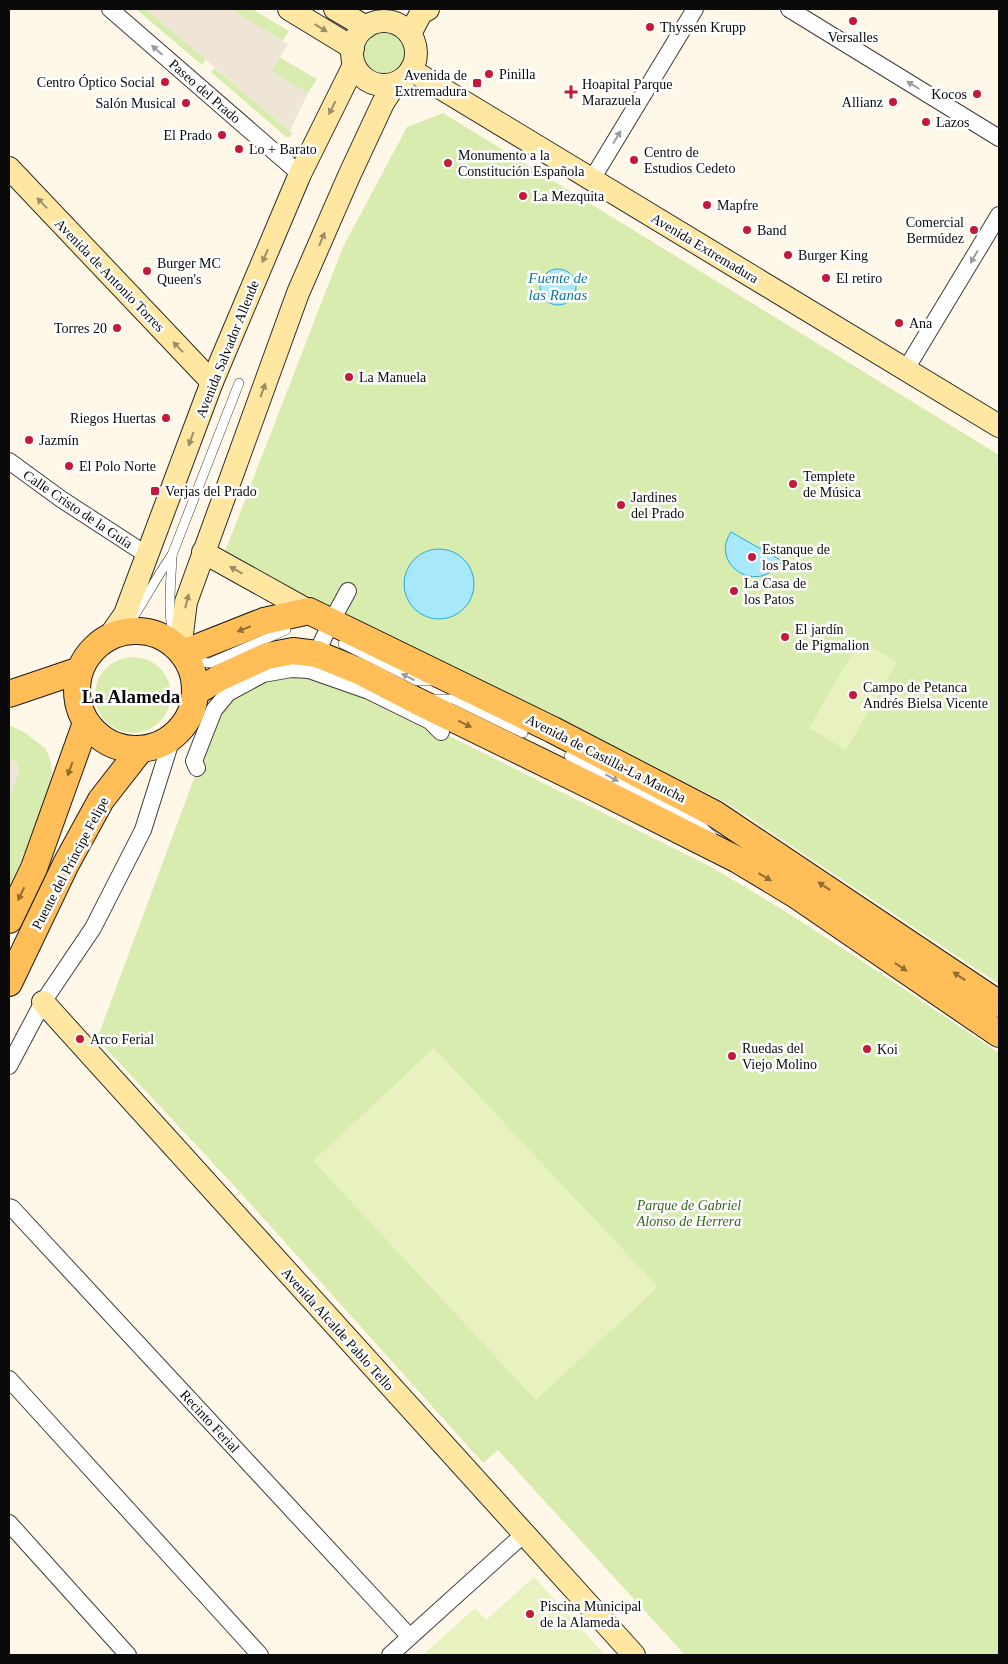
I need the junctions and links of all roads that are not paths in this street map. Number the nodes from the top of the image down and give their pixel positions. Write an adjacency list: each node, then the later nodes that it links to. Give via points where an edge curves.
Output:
1 (110, 9): 13 (street, Paseo del Prado, one-way to 1)
2 (289, 9): 9 (main road, Avenida Extremadura, one-way to 9)
3 (335, 9): 7 (main road)
4 (428, 9): 8 (main road, via 421,12)
5 (694, 9): 14 (street, one-way to 5)
6 (789, 9): 11 (street, one-way to 6)
7 (378, 19): 8 (main road, via 397,24); 9 (main road, via 359,34)
8 (410, 34): 10 (main road, via 416,54)
9 (354, 56): 10 (main road, Avenida Extremadura, via 363,77 372,82 381,85); 13 (main road, Avenida Salvador Allende, one-way to 13)
10 (404, 77): 14 (main road, Avenida Extremadura); 21 (main road, one-way to 10, via 298,292 383,103)
11 (999, 138)
12 (9, 168): 17 (main road, Avenida de Antonio Torres, one-way to 12)
13 (300, 174): 17 (main road, Avenida Salvador Allende, one-way to 17)
14 (592, 179): 16 (main road, Avenida Extremadura)
15 (999, 216): 16 (street, one-way to 16)
16 (906, 369): 19 (main road, Avenida Extremadura)
17 (212, 382): 22 (main road, Avenida Salvador Allende, one-way to 22)
18 (239, 384): 23 (lane)
19 (999, 426)
20 (9, 461): 22 (street, Calle Cristo de la Guía)
21 (203, 552): 25 (main road, one-way to 21); 28 (main road, one-way to 21, via 186,602)
22 (147, 555): 27 (main road, Avenida Salvador Allende)
23 (172, 555): 27 (lane, via 143,603); 28 (lane, via 169,606 171,625)
24 (348, 590): 25 (street)
25 (328, 625): 28 (main road, one-way to 28, via 264,621); 29 (street); 45 (main road, Avenida de Castilla-La Mancha, one-way to 25, via 715,814 456,682)
26 (286, 630): 28 (lane, via 210,663)
27 (116, 634): 28 (main road, via 140,631 156,634); 30 (main road, via 91,651)
28 (182, 652): 31 (main road, via 194,676)
29 (313, 662): 31 (main road, via 293,651 267,656); 33 (main road, via 361,672); 35 (street, via 430,721); 40 (street, via 263,674 228,693 214,710 194,761)
30 (80, 670): 32 (main road); 34 (main road, via 76,688)
31 (196, 692): 37 (main road, via 189,718)
32 (9, 694)
33 (415, 700): 36 (lane, via 453,699); 41 (main road, one-way to 41)
34 (86, 723): 38 (main road, via 101,738 120,748); 42 (main road, Puente del Príncipe Felipe, one-way to 42, via 34,868)
35 (441, 732)
36 (523, 733)
37 (172, 738): 38 (main road); 44 (street, via 143,830 93,928)
38 (140, 750): 43 (main road, Puente del Príncipe Felipe, via 101,800 66,864)
39 (569, 756): 41 (lane, one-way to 41, via 703,827)
40 (197, 768)
41 (738, 860): 46 (main road, one-way to 46, via 796,895)
42 (9, 920)
43 (9, 983)
44 (43, 1002): 47 (street); 51 (main road, Avenida Alcalde Pablo Tello)
45 (999, 1004)
46 (999, 1034)
47 (9, 1066)
48 (9, 1207): 52 (street, Recinto Ferial)
49 (9, 1379): 54 (street)
50 (9, 1523): 53 (street)
51 (524, 1534): 52 (street); 56 (main road, Avenida Alcalde Pablo Tello)
52 (410, 1637): 55 (street)
53 (128, 1655)
54 (260, 1655)
55 (390, 1655)
56 (634, 1655)

